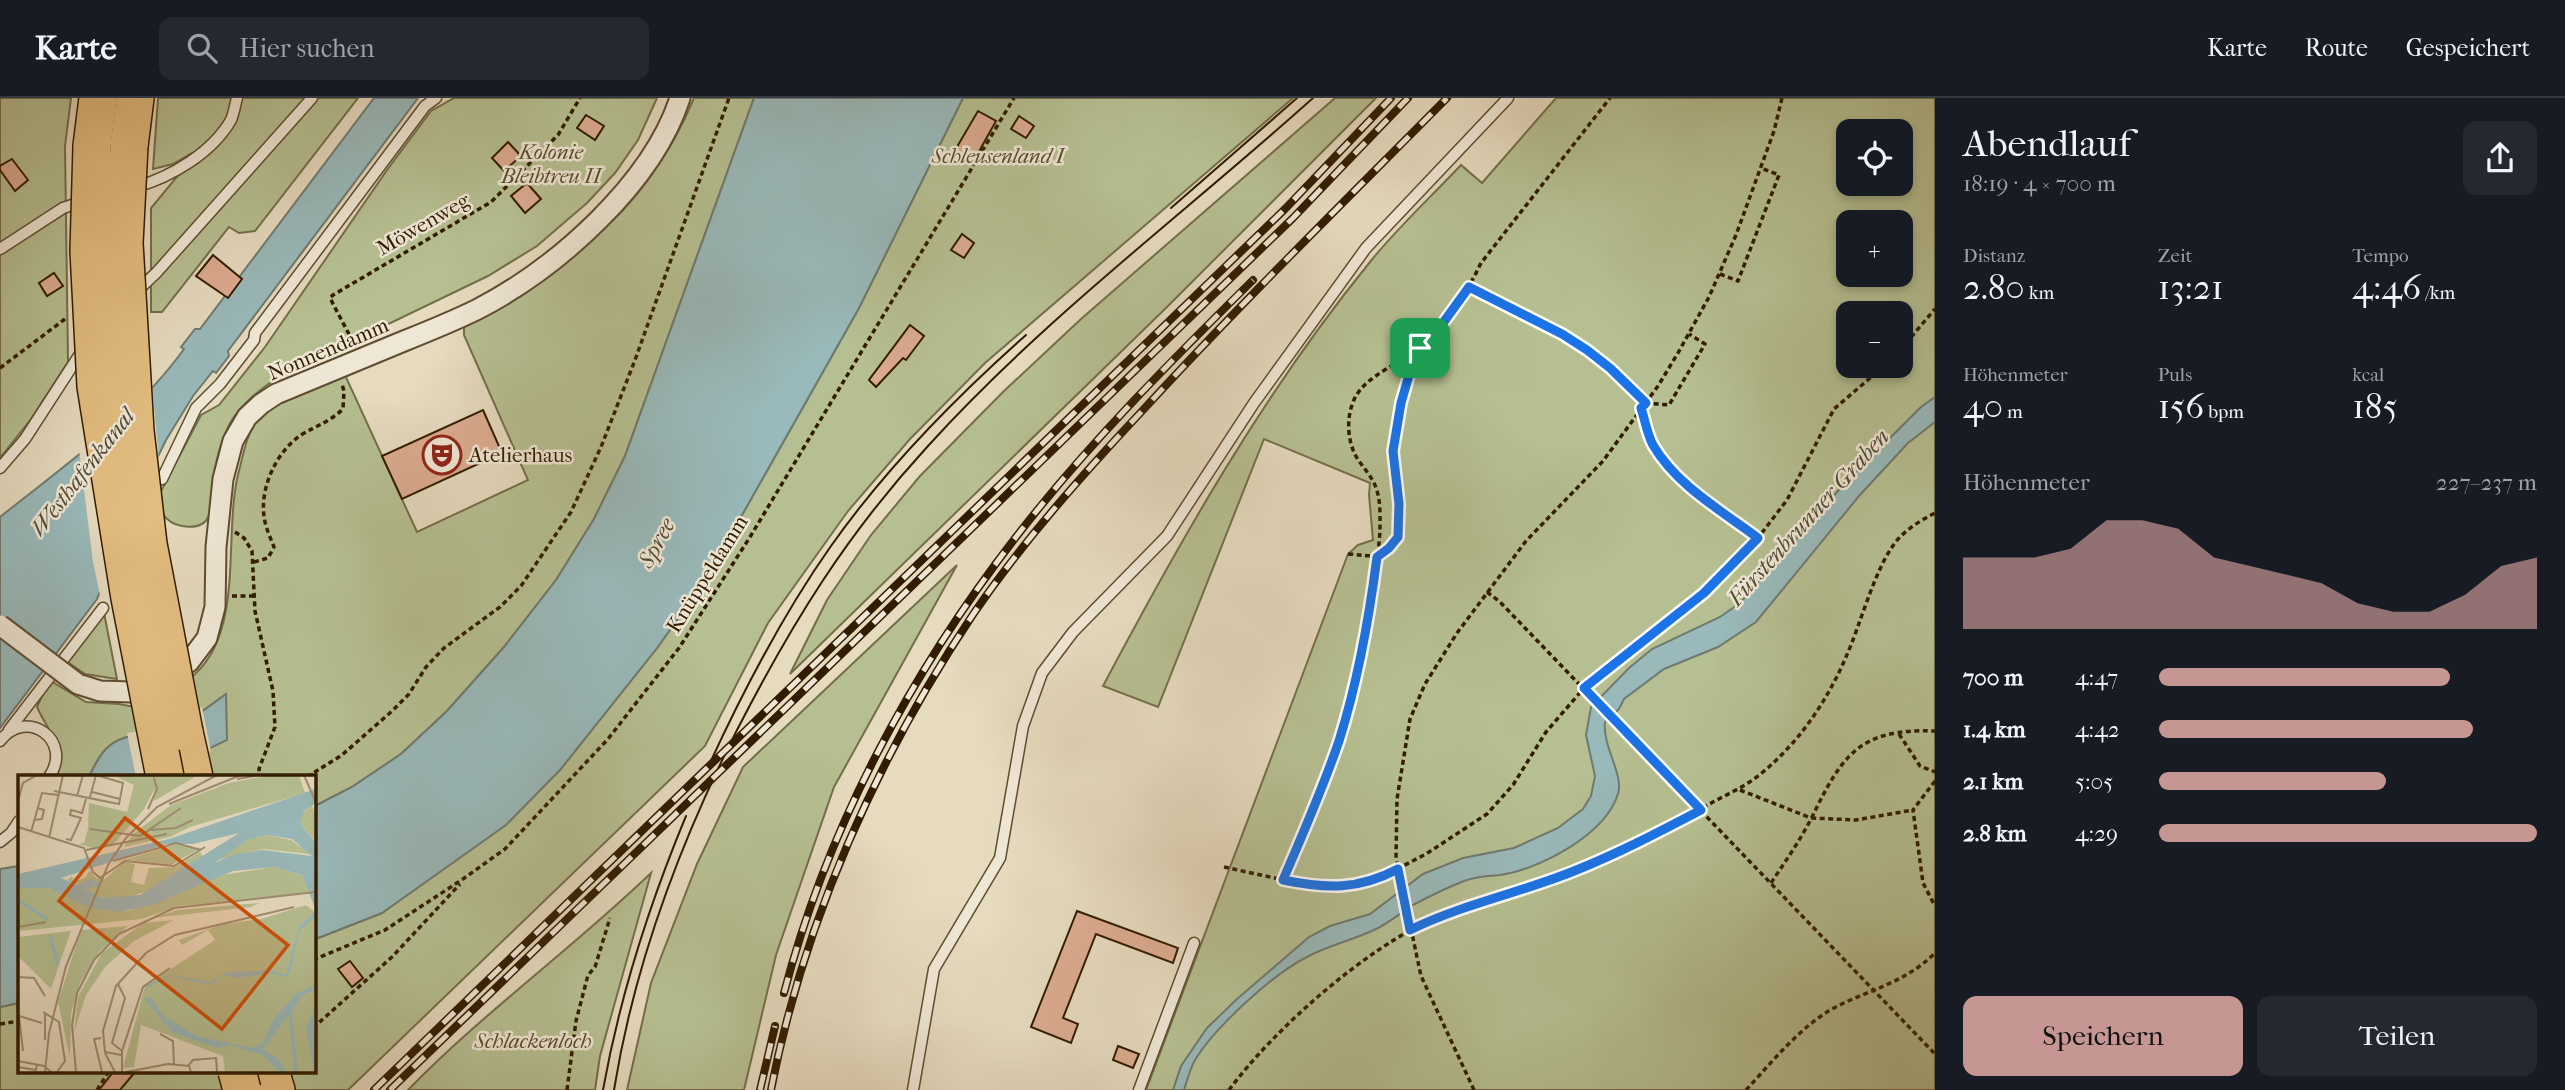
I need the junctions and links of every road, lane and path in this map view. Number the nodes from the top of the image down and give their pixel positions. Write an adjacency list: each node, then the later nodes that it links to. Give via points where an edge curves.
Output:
1 (98, 98): 51 (highway, bridge, via 89,251 96,386)
2 (135, 98): 52 (highway, bridge, via 124,243 135,431 148,544)
3 (237, 98): 14 (lane, via 231,119 188,163 157,181)
4 (312, 98): 22 (lane)
5 (436, 98): 34 (lane, via 425,106 220,384 196,408)
6 (580, 98): 29 (path, Möwenweg, via 558,135 491,202 330,298 354,345 333,354)
7 (680, 98): 29 (street, Nonnendamm, via 673,121 642,172 609,209 543,266 476,310)
8 (729, 98): 54 (path, via 635,360 571,512 521,586 444,648 391,712 342,755)
9 (1014, 98): 64 (path, Knüppeldamm, via 679,648 608,739 505,849)
10 (1508, 98): 85 (lane, via 1366,248 1254,403 1167,536 1073,632 1042,673 1023,726 1000,858 934,968)
11 (1609, 98): 19 (path, via 1481,263)
12 (1782, 98): 13 (path)
13 (1761, 168): 18 (path); 18 (path, via 1779,175 1738,281)
14 (118, 192)
15 (104, 195): 16 (lane)
16 (92, 199): 17 (lane, via 64,208); 20 (lane)
17 (0, 249)
18 (1720, 273): 24 (path)
19 (1469, 287): 27 (path); 31 (path, via 1579,344)
20 (81, 308)
21 (1935, 309): 25 (path)
22 (114, 314)
23 (104, 324): 28 (lane)
24 (1689, 334): 31 (path); 31 (path, via 1705,344 1669,405)
25 (1913, 335)
26 (78, 346): 28 (lane)
27 (1420, 348): 39 (path, via 1401,403 1393,451 1398,537); 39 (path, via 1363,387 1350,413 1354,453 1375,485 1379,501)
28 (77, 359): 33 (lane, via 25,439)
29 (337, 369): 36 (street, Nonnendamm, via 269,398 242,424 223,479); 40 (path, via 344,391 343,409 329,422 301,435 274,467 263,502 274,547 268,558)
30 (1870, 378): 37 (path, via 1834,409 1787,500)
31 (1646, 403): 32 (path)
32 (1641, 408): 37 (path, via 1652,443 1670,467); 41 (path, via 1603,460 1526,541)
33 (0, 468)
34 (162, 479)
35 (1935, 513): 56 (path, via 1900,537 1888,555 1846,659 1812,719 1781,757)
36 (218, 527): 40 (path, via 244,538); 43 (street, Nonnendamm, bridge, via 215,607 207,638 189,662 166,681 131,692 100,691 78,684)
37 (1758, 538): 44 (path, via 1704,593)
38 (1348, 554): 39 (path)
39 (1377, 557): 65 (path, via 1361,656 1340,738)
40 (254, 562): 53 (path, via 254,611 273,691 275,727)
41 (1488, 592): 44 (path); 63 (path, via 1425,684 1410,719 1397,799)
42 (103, 608): 45 (lane)
43 (0, 625)
44 (1584, 688): 57 (path); 63 (path, via 1546,732 1500,801 1473,825)
45 (9, 730): 48 (lane); 50 (lane, via 28,726 50,738 56,758)
46 (1935, 731): 47 (path)
47 (1899, 734): 49 (path, via 1920,766); 59 (path, via 1864,743 1849,754)
48 (0, 741)
49 (1935, 772)
50 (50, 775)
51 (165, 775)
52 (194, 775)
53 (260, 775)
54 (310, 775)
55 (1935, 781): 58 (path)
56 (1738, 790): 57 (path); 59 (path)
57 (1701, 810): 66 (path); 69 (path, via 1573,872)
58 (1913, 810): 59 (path, via 1856,820); 67 (path, via 1923,883)
59 (1811, 818): 66 (path)
60 (18, 822): 61 (lane)
61 (0, 842)
62 (1224, 867): 65 (path)
63 (1398, 869): 65 (path, via 1357,885 1316,887); 69 (path)
64 (464, 879): 72 (path, Knüppeldamm, via 385,930); 76 (path, via 393,957)
65 (1283, 880)
66 (1771, 883): 73 (path)
67 (1935, 906)
68 (610, 918): 84 (path, via 576,1021)
69 (1410, 930): 87 (path, via 1363,962 1280,1032); 88 (path, via 1421,976)
70 (1194, 943): 86 (lane)
71 (1935, 953): 73 (path, via 1911,974)
72 (315, 959)
73 (1874, 991): 77 (path); 89 (path, via 1812,1023)
74 (18, 1021): 75 (path)
75 (0, 1024)
76 (315, 1026)
77 (1935, 1054)
78 (108, 1072): 81 (path)
79 (236, 1072): 82 (highway, bridge)
80 (270, 1072): 83 (highway)
81 (97, 1090)
82 (242, 1090)
83 (276, 1090)
84 (567, 1090)
85 (913, 1090)
86 (1139, 1090)
87 (1229, 1090)
88 (1474, 1090)
89 (1746, 1090)

